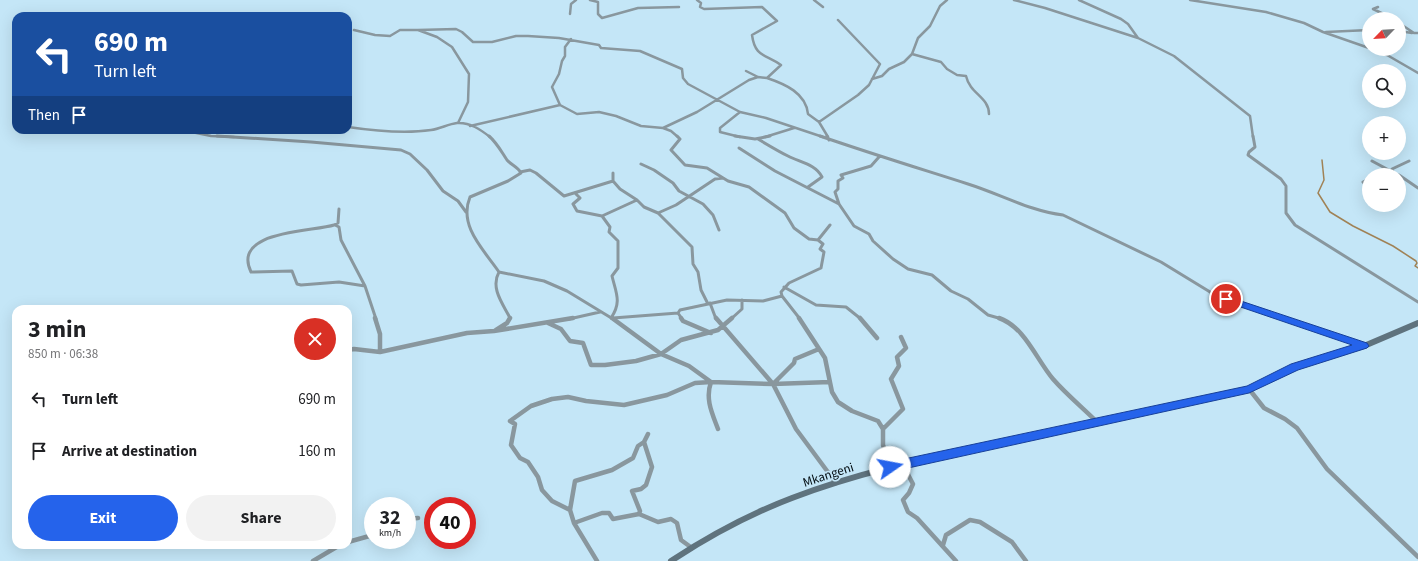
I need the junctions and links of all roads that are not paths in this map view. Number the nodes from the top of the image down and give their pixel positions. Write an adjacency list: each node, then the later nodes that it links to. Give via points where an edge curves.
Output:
1 (576, 0): 13 (street, via 570,5)
2 (590, 0): 9 (street, via 598,2 598,14 602,18 638,8)
3 (697, 0): 31 (street, via 701,3 700,7 709,10 764,8 777,21 752,35 752,44 758,53 774,59 781,65)
4 (814, 0): 10 (street)
5 (947, 0): 26 (street, via 940,6 930,26 918,38)
6 (1014, 0): 23 (street)
7 (1079, 0): 23 (street, via 1114,14 1128,24)
8 (1190, 0): 19 (street, via 1262,11 1304,23)
9 (679, 6)
10 (823, 7)
11 (1378, 7): 12 (street, via 1373,9)
12 (1379, 12)
13 (570, 14)
14 (838, 20): 32 (street, via 880,64)
15 (1406, 28): 21 (street)
16 (354, 30): 17 (street, via 390,36 400,30)
17 (418, 30): 24 (street, via 456,29 472,42 479,43 498,42 518,36); 38 (street, via 437,37 452,47 469,74 468,102)
18 (1362, 30): 19 (street)
19 (1322, 32): 25 (street)
20 (1406, 32): 21 (street)
21 (1414, 33): 22 (street)
22 (1418, 33)
23 (1138, 38): 77 (street, via 1174,56 1250,116 1255,147 1248,155 1281,179 1286,186 1286,212 1295,225)
24 (571, 39): 33 (street, via 599,45 601,48 627,49 648,54 682,69 683,78 688,84); 34 (street, via 565,47 565,56 552,87)
25 (1362, 45)
26 (912, 54): 32 (street, via 882,76); 36 (street, via 941,62 957,75 966,76 970,88 986,102)
27 (1389, 56): 29 (street)
28 (746, 71): 30 (street)
29 (1418, 73)
30 (758, 77): 31 (street); 33 (street)
31 (767, 78): 37 (street, via 790,88 807,106 808,114)
32 (872, 79): 37 (street, via 858,95)
33 (717, 100): 35 (street); 41 (street)
34 (560, 105): 39 (street); 41 (street, via 577,114 599,112 641,126)
35 (740, 112): 42 (street); 44 (street, via 720,128 720,132 735,137)
36 (989, 114)
37 (819, 122): 45 (street)
38 (458, 123): 39 (street); 40 (street, via 431,130 408,131)
39 (469, 126): 53 (street, via 479,128 496,142 508,161)
40 (352, 128)
41 (663, 128): 55 (street, via 680,139 671,150 685,165 707,168)
42 (794, 128): 44 (street); 45 (street)
43 (201, 134): 65 (street, via 401,150 410,154 427,170 443,191 458,201)
44 (757, 139): 58 (street, via 820,173 822,177)
45 (829, 140): 47 (street)
46 (739, 148): 58 (street, via 747,156 784,177)
47 (879, 157): 63 (street, via 873,165 841,175 843,178 838,181 838,189 835,192); 89 (street, via 969,184 1046,213 1063,215 1161,262 1215,295)
48 (1372, 161): 51 (street)
49 (1409, 161): 52 (street)
50 (640, 164): 61 (street, via 654,170 673,183 679,191)
51 (1385, 168)
52 (1394, 168)
53 (520, 172): 60 (street, via 530,170 536,173 564,196); 65 (street, via 508,181 470,197)
54 (613, 173): 57 (street)
55 (724, 179): 61 (street, via 715,179); 71 (street, via 742,184 754,191 785,213 794,228 808,238)
56 (1406, 180): 59 (street)
57 (613, 181): 60 (street); 62 (street, via 620,189)
58 (808, 187): 63 (street)
59 (1418, 188)
60 (575, 193): 67 (street, via 580,198 573,204 577,211)
61 (689, 195): 66 (street, via 676,205); 70 (street, via 703,204 713,215)
62 (638, 200): 66 (street, via 644,207); 67 (street)
63 (838, 204): 98 (street, via 854,226 869,234 893,259 908,269 932,275 988,315 1004,320 1019,330 1053,379)
64 (339, 209): 68 (street, via 339,219)
65 (466, 213): 72 (street, via 469,230)
66 (658, 213): 78 (street, via 692,247 693,264 698,272 701,290)
67 (602, 216): 81 (street, via 610,227 609,232 618,241 618,268 612,276 619,302 618,310)
68 (335, 224): 73 (street, via 339,227 341,240); 73 (street, via 330,227 296,230 256,244 248,254 247,264 251,272 292,271 297,284 301,285 339,282)
69 (830, 224): 71 (street)
70 (719, 230)
71 (818, 240): 74 (street, via 823,244 820,249 824,252 821,268)
72 (499, 272): 79 (street, via 544,281 567,291); 85 (street, via 496,275 497,289 510,318)
73 (365, 286): 92 (street, via 380,334)
74 (784, 287): 75 (street); 88 (street, via 816,305 846,307 856,314)
75 (782, 296): 76 (street, via 763,300); 91 (street)
76 (742, 300): 78 (street); 84 (street, via 740,312)
77 (1418, 302)
78 (709, 303): 80 (street, via 680,310); 84 (street)
79 (600, 312): 81 (street); 82 (street)
80 (678, 313): 81 (street); 86 (street, via 683,321)
81 (611, 318): 93 (street)
82 (547, 323): 85 (street); 93 (street, via 558,326 570,340 583,343 591,365 636,361)
83 (1418, 323): 89 (street, Mkangeni)
84 (722, 327): 86 (street); 96 (street)
85 (494, 331): 92 (street, via 467,333)
86 (711, 333): 93 (street, via 681,340)
87 (901, 337): 100 (street, via 906,348 896,357 899,366 891,379 903,409)
88 (877, 338)
89 (1364, 346): 97 (street, Mkangeni, via 1295,367)
90 (352, 349): 92 (street)
91 (819, 349): 95 (street, via 825,358); 96 (street, via 795,359)
92 (380, 352)
93 (661, 354): 94 (street, via 689,366)
94 (711, 382): 96 (street); 99 (street, via 707,390 707,401); 106 (street, via 694,383 667,395 624,405 568,397 552,400 531,406 510,421 515,424 511,445 520,458 528,462 547,496)
95 (830, 382): 96 (street); 100 (street, via 838,402 852,411 878,421)
96 (773, 384): 105 (street, via 796,429)
97 (1249, 389): 98 (street, Mkangeni); 114 (street, via 1264,408 1297,428 1327,469)
98 (1098, 423): 103 (street, Mkangeni)
99 (718, 429)
100 (883, 429): 104 (street, via 883,444)
101 (648, 434): 102 (street)
102 (644, 442): 106 (street, via 638,446 633,458 612,470 575,481); 107 (street, via 652,467 646,485 632,491)
103 (903, 464): 104 (street, Mkangeni); 111 (street, via 912,484 909,494 903,500 908,512)
104 (890, 467): 105 (street, Mkangeni)
105 (836, 483): 112 (street, Mkangeni, via 764,509 732,524)
106 (570, 510): 108 (street)
107 (639, 514): 108 (street, via 613,519 609,513 602,513); 112 (street, via 658,522 671,519 677,523 681,540)
108 (574, 523): 116 (street)
109 (364, 538): 110 (street)
110 (352, 541)
111 (943, 545): 118 (street); 119 (street, via 946,535 970,520 980,522 1012,542)
112 (692, 548): 117 (street, Mkangeni)
113 (333, 549): 115 (street)
114 (1418, 557)
115 (313, 561)
116 (597, 561)
117 (672, 561)
118 (956, 561)
119 (1026, 561)

